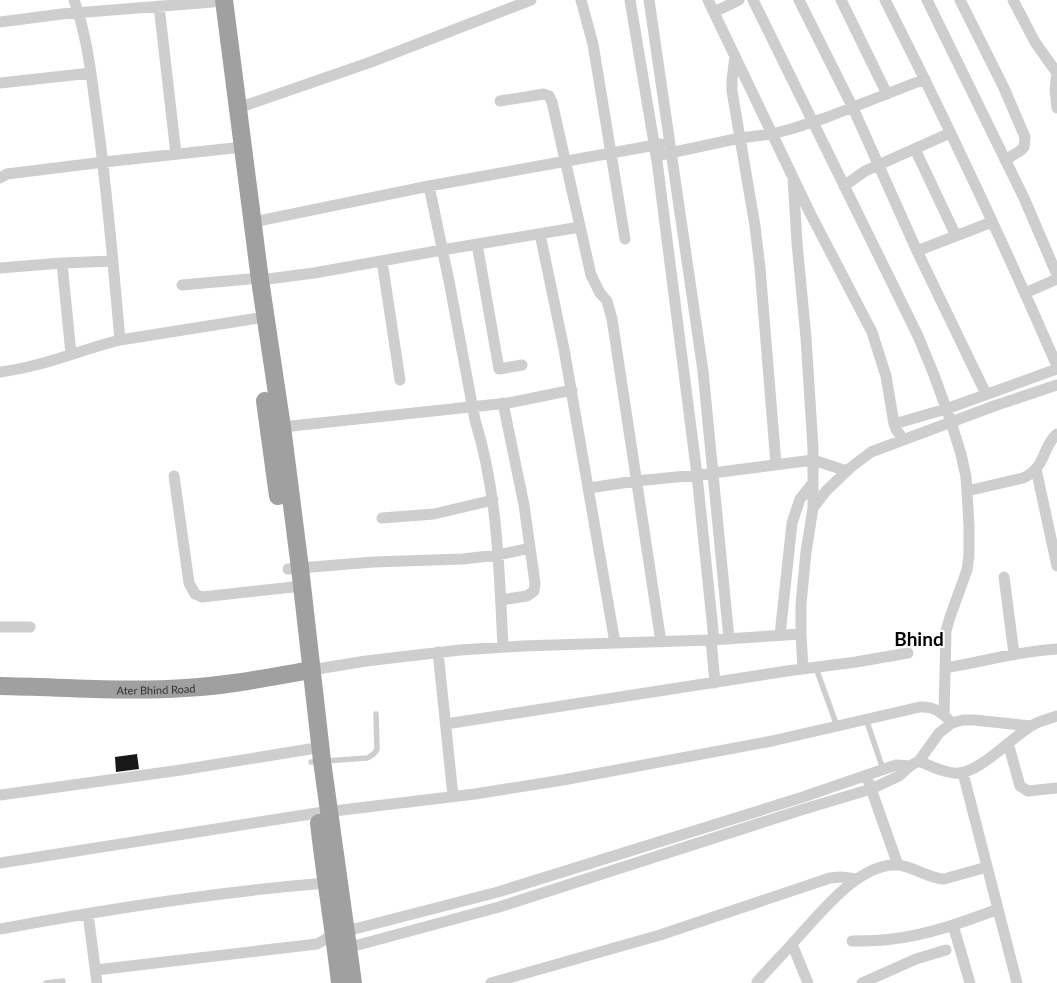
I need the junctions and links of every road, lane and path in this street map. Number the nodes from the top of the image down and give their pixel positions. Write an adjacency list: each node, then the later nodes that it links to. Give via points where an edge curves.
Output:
1 (74, 0): 19 (street)
2 (531, 0): 28 (street, via 371,62)
3 (581, 0): 39 (street, via 593,44)
4 (630, 0): 38 (street)
5 (649, 0): 35 (street)
6 (708, 0): 18 (street)
7 (739, 0): 18 (street)
8 (753, 0): 31 (street)
9 (799, 0): 29 (street)
10 (841, 0): 26 (street)
11 (885, 0): 24 (street)
12 (927, 0): 42 (street)
13 (960, 0): 42 (street, via 1004,88 1024,137 1024,147)
14 (1014, 0): 23 (street, via 1034,42)
15 (217, 1): 17 (street); 28 (highway); 36 (highway)
16 (122, 5): 17 (street); 19 (street)
17 (159, 6): 41 (street)
18 (714, 12): 21 (street)
19 (79, 13): 20 (street); 22 (street)
20 (0, 22)
21 (735, 56): 33 (street); 34 (street, via 732,86)
22 (91, 73): 25 (street); 44 (street)
23 (1057, 73): 30 (street)
24 (925, 79): 26 (street); 32 (street)
25 (0, 83)
26 (887, 94): 29 (street)
27 (500, 101): 43 (street, via 544,94 549,96)
28 (238, 108): 36 (highway)
29 (853, 108): 31 (street); 45 (street)
30 (1057, 108)
31 (813, 122): 33 (street); 49 (street)
32 (950, 133): 37 (street); 51 (street)
33 (772, 134): 34 (street); 47 (street)
34 (740, 138): 40 (street); 86 (street, via 760,268)
35 (670, 142): 38 (street); 40 (street)
36 (238, 147): 41 (street); 50 (highway); 65 (highway)
37 (915, 149): 45 (street); 54 (street)
38 (655, 151): 39 (street); 40 (street); 90 (street)
39 (611, 152): 43 (street); 55 (street)
40 (672, 153): 89 (street, via 703,371)
41 (176, 154): 44 (street)
42 (1005, 160): 63 (street)
43 (565, 161): 48 (street); 52 (street)
44 (104, 162): 46 (street); 59 (street)
45 (879, 165): 49 (street, via 865,171); 58 (street)
46 (1, 176)
47 (793, 177): 83 (street, via 872,332 886,376); 85 (street)
48 (429, 186): 50 (street); 57 (street)
49 (844, 186): 81 (street, via 918,336)
50 (253, 222): 65 (highway)
51 (992, 222): 54 (street); 67 (street)
52 (580, 227): 53 (street); 92 (street, via 591,275 610,310)
53 (540, 234): 56 (street); 76 (street)
54 (956, 236): 58 (street)
55 (625, 239)
56 (477, 244): 57 (street); 71 (street, via 499,369)
57 (442, 250): 60 (street); 80 (street)
58 (917, 251): 77 (street)
59 (113, 261): 61 (street); 69 (street)
60 (382, 261): 65 (street); 74 (street)
61 (62, 263): 62 (street); 70 (street)
62 (0, 268)
63 (1057, 275)
64 (1057, 279): 67 (street)
65 (254, 280): 66 (street); 68 (highway)
66 (182, 285)
67 (1025, 293): 72 (street)
68 (260, 317): 69 (street); 82 (highway); 101 (highway)
69 (120, 340): 70 (street)
70 (71, 354): 73 (street, via 32,367)
71 (522, 365)
72 (1057, 368): 78 (street)
73 (0, 372)
74 (400, 380)
75 (1057, 385): 78 (street)
76 (572, 390): 79 (street); 93 (street)
77 (986, 394): 78 (street); 81 (street)
78 (1010, 394): 81 (street)
79 (503, 403): 80 (street); 98 (street)
80 (472, 406): 82 (street); 96 (street)
81 (949, 416): 83 (street); 83 (street); 94 (street, via 961,454)
82 (282, 427): 101 (highway)
83 (899, 433): 88 (street)
84 (1057, 434): 87 (street)
85 (813, 460): 86 (street); 88 (street); 95 (street)
86 (776, 464): 89 (street)
87 (1036, 470): 94 (street, via 1023,478); 100 (street)
88 (847, 471): 95 (street, via 826,491)
89 (712, 473): 90 (street); 109 (street)
90 (697, 475): 92 (street); 110 (street)
91 (174, 476): 104 (street, via 189,583 195,594 202,597)
92 (636, 481): 93 (street); 111 (street)
93 (589, 488): 112 (street)
94 (967, 491): 119 (street, via 969,555 967,570 946,631)
95 (812, 495): 103 (street, via 806,552); 103 (street, via 800,499 792,523)
96 (493, 500): 97 (street, via 434,514); 99 (street)
97 (382, 518)
98 (530, 548): 99 (street); 105 (street, via 534,591 527,596)
99 (498, 555): 101 (street); 105 (street)
100 (1057, 566)
101 (294, 568): 104 (highway)
102 (1004, 577): 117 (street)
103 (795, 581): 108 (street); 108 (street)
104 (296, 587): 121 (highway)
105 (501, 600): 113 (street)
106 (0, 627): 107 (street)
107 (30, 627)
108 (790, 635): 109 (street); 120 (street)
109 (729, 639): 110 (street)
110 (713, 640): 111 (street); 122 (street)
111 (661, 642): 112 (street)
112 (615, 644): 113 (street)
113 (503, 647): 115 (street)
114 (1057, 649): 117 (street)
115 (438, 652): 121 (street); 128 (street)
116 (908, 653): 118 (street)
117 (1014, 654): 119 (street)
118 (816, 668): 120 (street); 129 (lane)
119 (945, 668): 127 (street)
120 (796, 670): 122 (street)
121 (305, 671): 123 (highway, Ater Bhind Road, via 186,688); 132 (highway)
122 (715, 683): 128 (street)
123 (0, 686)
124 (376, 714): 132 (lane, via 375,753 367,758)
125 (1057, 716): 130 (street)
126 (866, 719): 127 (street, via 928,706 935,708); 129 (street); 134 (lane)
127 (948, 719): 130 (street); 133 (street)
128 (446, 724): 140 (street)
129 (837, 726): 140 (street, via 563,780)
130 (1031, 726): 131 (street)
131 (1008, 743): 135 (street, via 978,767); 137 (street, via 1020,786 1028,791)
132 (314, 758): 139 (street, via 181,770); 141 (highway)
133 (915, 764): 134 (street, via 896,765); 135 (street, via 954,774); 138 (street, via 899,776)
134 (884, 769): 136 (street)
135 (963, 773): 144 (street)
136 (866, 776): 138 (street); 151 (street)
137 (1057, 788)
138 (871, 790): 143 (street); 151 (street, via 499,907)
139 (0, 795)
140 (453, 796): 141 (street)
141 (323, 812): 142 (street); 146 (highway); 151 (highway)
142 (0, 863)
143 (898, 865): 144 (street, via 944,880); 145 (street, via 879,868)
144 (987, 867): 147 (street)
145 (857, 879): 153 (street, via 838,894); 162 (street, via 830,878 660,935)
146 (326, 883): 148 (street, via 220,894); 151 (highway)
147 (998, 909): 149 (street); 167 (street)
148 (88, 914): 150 (street); 155 (street)
149 (953, 925): 152 (street, via 893,939); 166 (street)
150 (0, 929)
151 (342, 941): 155 (street); 160 (highway); 161 (highway)
152 (852, 941)
153 (792, 944): 163 (street); 164 (street)
154 (946, 950): 156 (street, via 916,959)
155 (96, 970): 159 (street)
156 (877, 980): 165 (street)
157 (63, 981): 158 (lane)
158 (46, 983)
159 (97, 983)
160 (340, 983)
161 (353, 983)
162 (492, 983)
163 (756, 983)
164 (808, 983)
165 (862, 983)
166 (970, 983)
167 (1016, 983)

